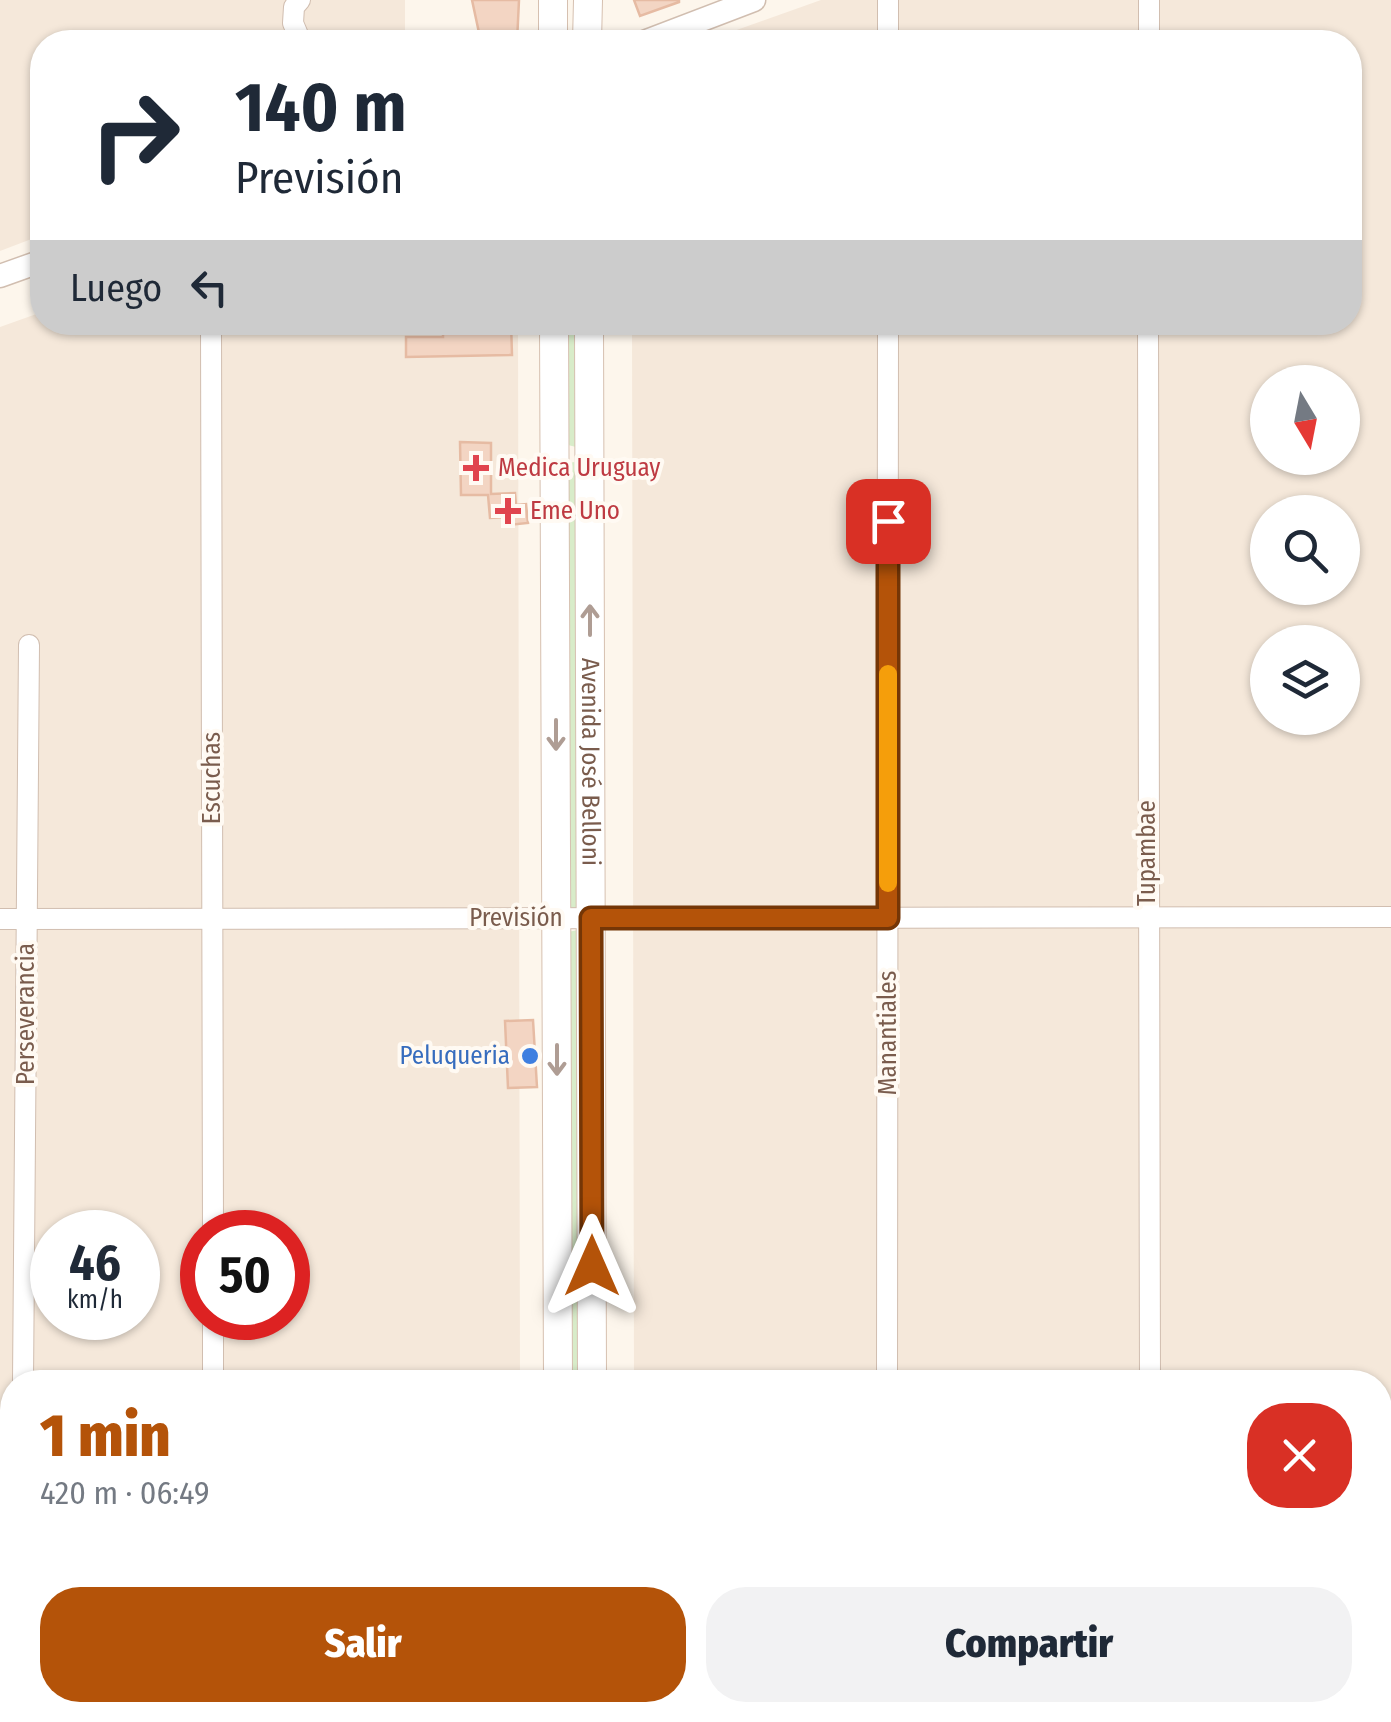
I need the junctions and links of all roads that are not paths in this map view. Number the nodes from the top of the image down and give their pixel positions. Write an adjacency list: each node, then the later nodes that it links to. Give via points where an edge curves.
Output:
1 (300, 0): 7 (street, via 294,7)
2 (552, 0): 8 (main road)
3 (588, 0): 9 (main road)
4 (754, 0): 10 (street)
5 (888, 0): 11 (street)
6 (1149, 0): 12 (street)
7 (296, 30)
8 (552, 30)
9 (587, 30)
10 (675, 30)
11 (888, 30)
12 (1149, 30)
13 (30, 265): 14 (street)
14 (0, 276)
15 (212, 335): 24 (street, Escuchas)
16 (554, 335): 21 (main road, Avenida José Belloni)
17 (589, 335): 20 (main road, Avenida José Belloni)
18 (888, 335): 27 (street, Manantiales)
19 (1148, 335): 28 (street, Tupambae)
20 (590, 453): 21 (main road); 26 (main road, Avenida José Belloni, one-way to 20)
21 (555, 454): 25 (main road, Avenida José Belloni, one-way to 25)
22 (29, 645): 30 (street, Perseverancia)
23 (1391, 917): 28 (street, Previsión)
24 (212, 918): 25 (street, Previsión); 30 (street, Previsión); 31 (street, Escuchas)
25 (556, 918): 26 (street, Previsión); 35 (main road, Avenida José Belloni, one-way to 35)
26 (591, 918): 27 (street, Previsión); 36 (main road, Avenida José Belloni)
27 (888, 918): 28 (street, Previsión); 37 (street, Manantiales)
28 (1147, 918): 38 (street, Tupambae)
29 (0, 919): 30 (street, Previsión)
30 (26, 919): 33 (street, Perseverancia)
31 (212, 1210)
32 (213, 1340): 34 (street)
33 (24, 1370)
34 (213, 1370)
35 (558, 1370)
36 (592, 1370)
37 (887, 1370)
38 (1150, 1370)

